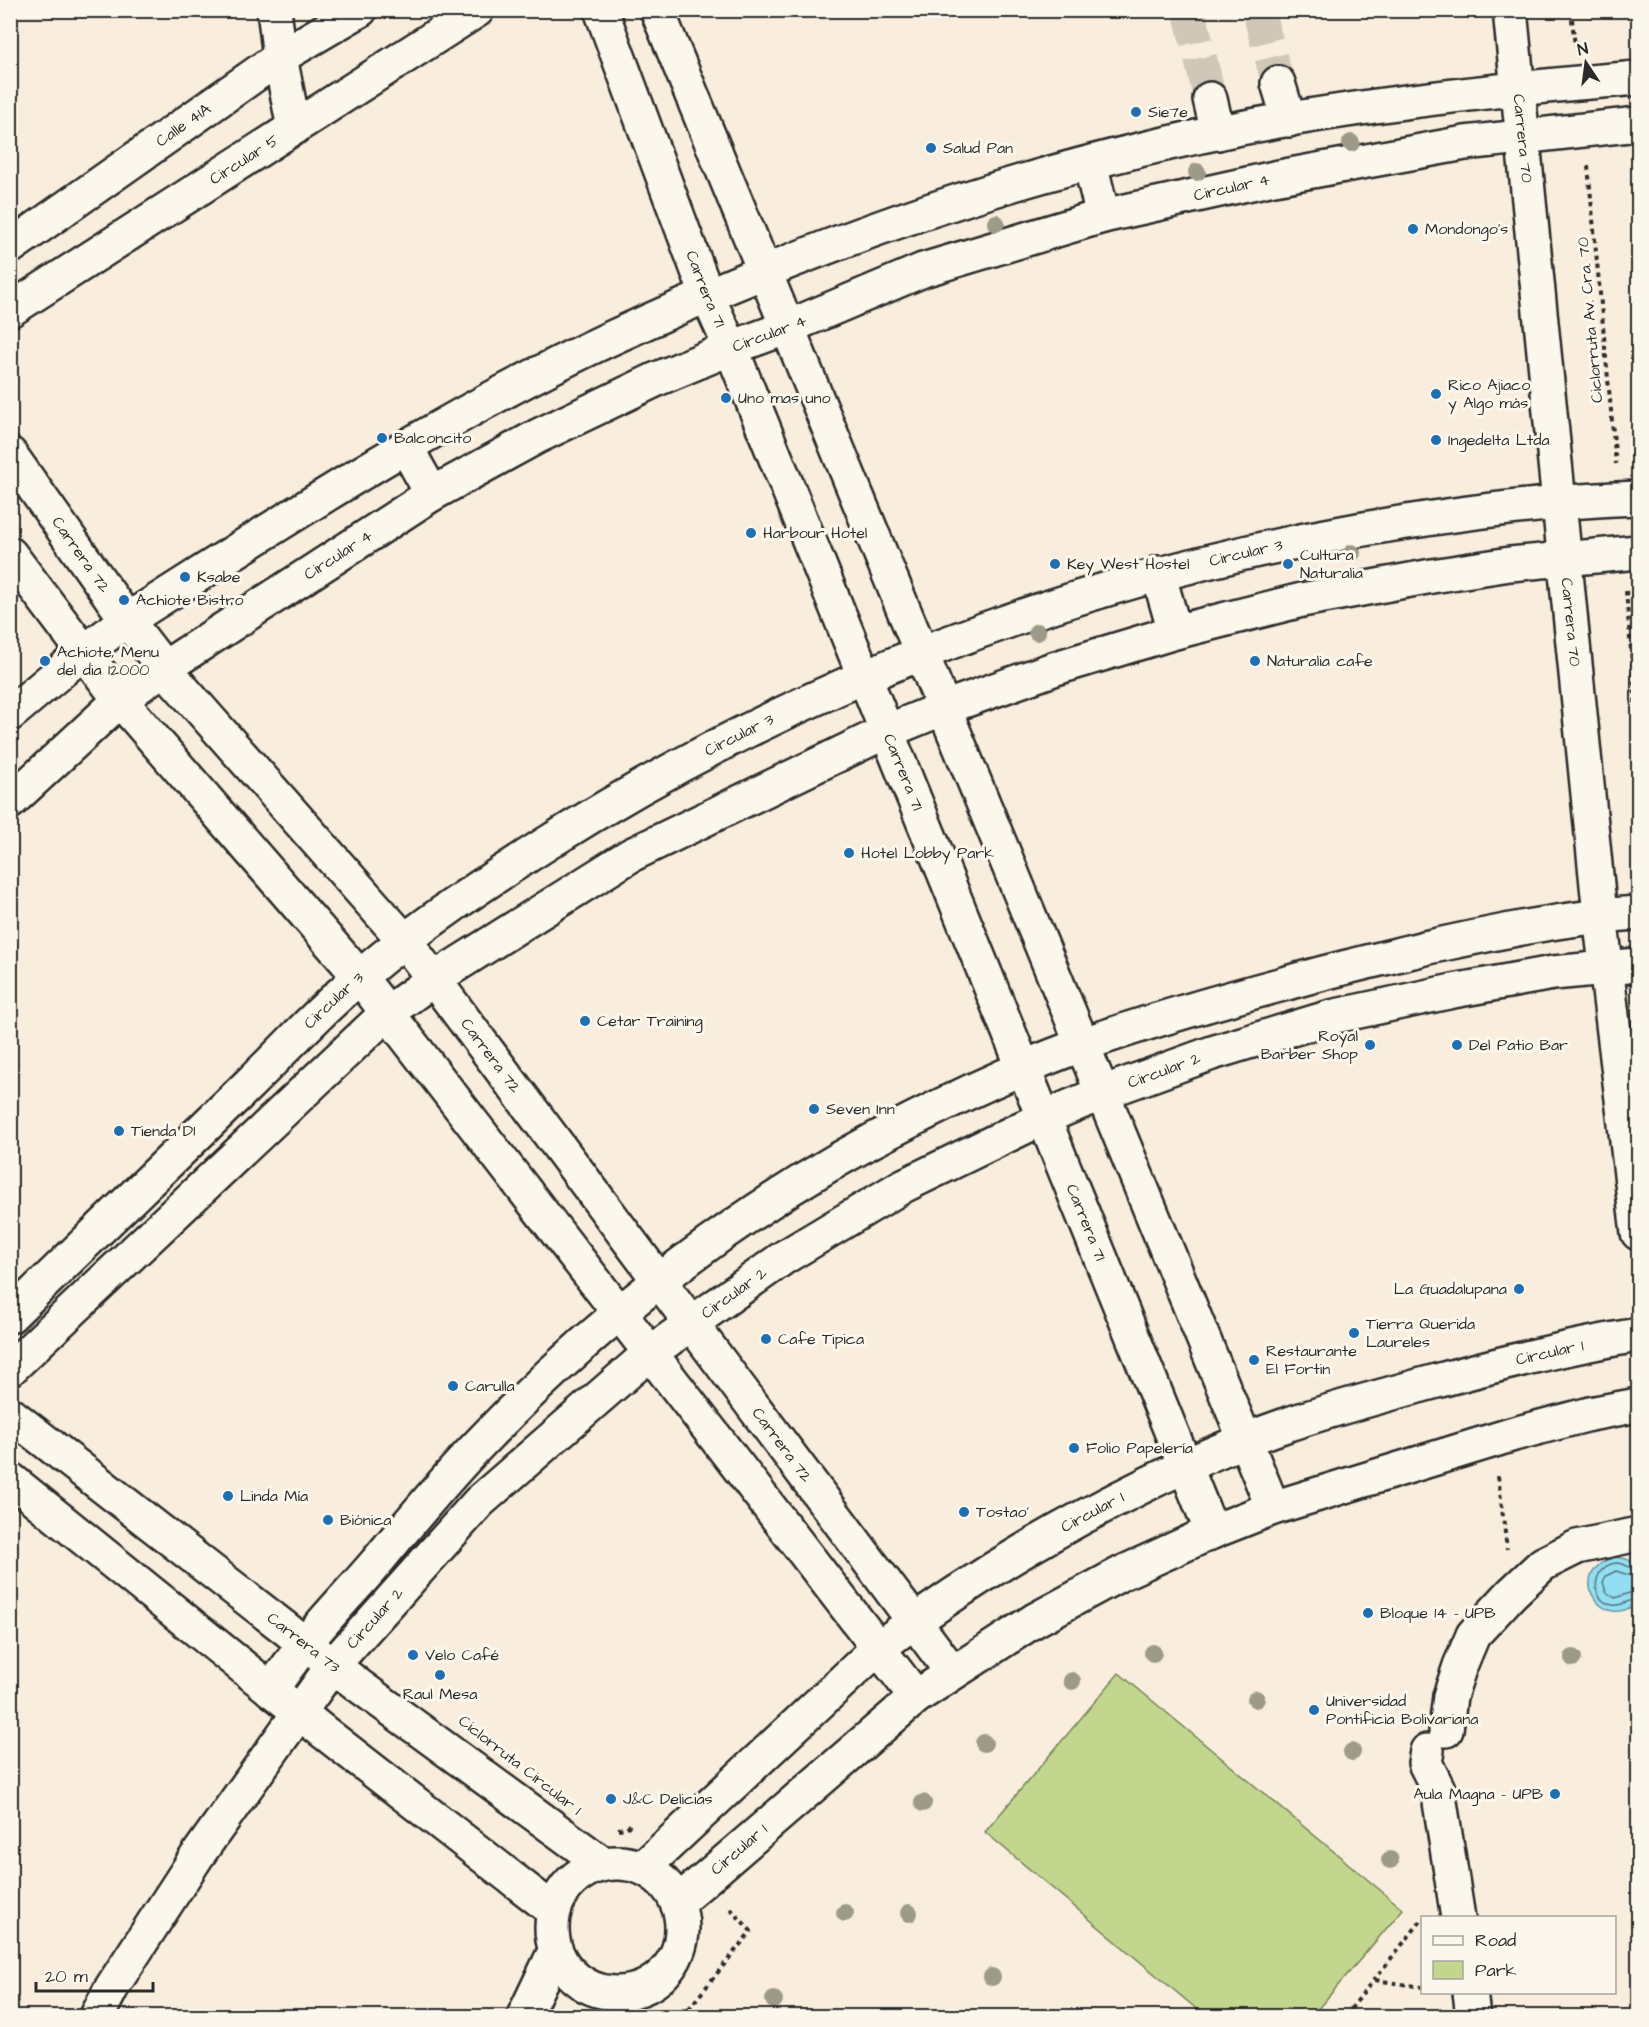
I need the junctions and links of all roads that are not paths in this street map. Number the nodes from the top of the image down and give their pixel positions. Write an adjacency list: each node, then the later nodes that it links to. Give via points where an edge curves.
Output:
1 (274, 10): 7 (street)
2 (360, 10): 7 (street, Calle 41A)
3 (477, 10): 14 (street, Circular 5)
4 (601, 10): 21 (street, Carrera 71)
5 (657, 10): 20 (street)
6 (1510, 10): 10 (street, Carrera 70)
7 (280, 57): 14 (street); 19 (street, Calle 41A)
8 (1638, 78): 10 (street)
9 (1278, 83): 12 (street)
10 (1518, 88): 12 (street); 16 (street, Carrera 70)
11 (1210, 99): 15 (street)
12 (1289, 120): 15 (street)
13 (1638, 124): 16 (street, Circular 4)
14 (294, 128): 22 (street, Circular 5)
15 (1218, 133): 17 (street)
16 (1522, 136): 18 (street, Circular 4, via 1355,163); 29 (street, Carrera 70)
17 (1090, 163): 18 (street); 20 (street, via 958,201)
18 (1103, 216): 23 (street, Circular 4, via 923,270)
19 (10, 247)
20 (764, 271): 21 (street); 23 (street)
21 (707, 295): 24 (street, Carrera 71); 25 (street, via 604,341)
22 (10, 310)
23 (788, 327): 24 (street, Circular 4); 37 (street)
24 (730, 348): 27 (street, Circular 4, via 538,436); 39 (street, Carrera 71)
25 (406, 447): 27 (street); 34 (street)
26 (10, 454): 34 (street, Carrera 72)
27 (432, 494): 38 (street, Circular 4)
28 (1638, 498): 29 (street, Circular 3)
29 (1560, 503): 32 (street, Carrera 70); 33 (street, Circular 3, via 1504,507 1289,542)
30 (1638, 552): 32 (street)
31 (10, 554): 36 (street)
32 (1566, 559): 35 (street, via 1432,576 1302,600); 46 (street, Carrera 70)
33 (1158, 573): 35 (street); 37 (street, Circular 3)
34 (127, 620): 36 (street); 38 (street, Carrera 72)
35 (1175, 632): 41 (street)
36 (84, 651): 40 (street); 42 (street)
37 (921, 652): 39 (street, Circular 3); 41 (street)
38 (164, 668): 40 (street, Circular 4); 47 (street, Carrera 72)
39 (863, 677): 43 (street, Carrera 71); 47 (street, Circular 3, via 727,740 604,807 487,881)
40 (120, 700): 44 (street, Circular 4); 50 (street)
41 (944, 708): 43 (street); 53 (street)
42 (10, 714)
43 (885, 732): 51 (street, via 631,855); 54 (street, Carrera 71)
44 (10, 802)
45 (1638, 913): 46 (street)
46 (1600, 915): 49 (street, Carrera 70); 53 (street, via 1466,939 1334,970)
47 (405, 941): 50 (street, Circular 3); 51 (street, Carrera 72)
48 (1638, 965): 49 (street, Circular 2)
49 (1607, 968): 55 (street, Circular 2, via 1453,990 1331,1017 1212,1053); 57 (street, Carrera 70)
50 (359, 976): 52 (street); 60 (street, Circular 3)
51 (434, 979): 52 (street); 58 (street, Carrera 72)
52 (387, 1013): 59 (street); 64 (street)
53 (1082, 1045): 54 (street); 55 (street)
54 (1023, 1068): 56 (street, Carrera 71); 58 (street, via 910,1120 815,1174)
55 (1102, 1093): 56 (street, Circular 2); 67 (street)
56 (1043, 1118): 61 (street, Circular 2, via 903,1186 783,1258); 68 (street, Carrera 71)
57 (1638, 1233)
58 (659, 1281): 59 (street); 61 (street, Carrera 72)
59 (620, 1313): 63 (street); 74 (street, via 537,1385 480,1443)
60 (10, 1316)
61 (690, 1322): 63 (street, Circular 2); 73 (street, Carrera 72)
62 (1638, 1335): 67 (street, Circular 1, via 1497,1364 1339,1408)
63 (650, 1353): 75 (street); 76 (street, Circular 2, via 479,1502)
64 (10, 1369)
65 (1638, 1405): 70 (street, Circular 1, via 1514,1434)
66 (10, 1414): 74 (street, Carrera 73)
67 (1245, 1441): 68 (street, Circular 1); 70 (street)
68 (1185, 1466): 71 (street, Carrera 71); 73 (street, Circular 1, via 1050,1534)
69 (10, 1479): 78 (street)
70 (1273, 1508): 71 (street, Circular 1)
71 (1212, 1532): 77 (street, Circular 1, via 1122,1573 1035,1620)
72 (1638, 1534): 85 (street, via 1577,1547 1543,1564 1473,1635 1437,1741 1438,1789)
73 (914, 1621): 75 (street, Circular 1); 77 (street, Carrera 72)
74 (306, 1642): 76 (street, Carrera 73); 78 (street)
75 (878, 1648): 79 (street); 82 (street, Circular 1)
76 (333, 1665): 80 (street, Circular 2); 81 (street, Carrera 73)
77 (952, 1672): 79 (street, Circular 1)
78 (271, 1690): 80 (street)
79 (916, 1697): 83 (street, Circular 1)
80 (298, 1712): 84 (street); 89 (street, Circular 2, via 197,1856)
81 (603, 1864): 82 (street); 84 (street, via 572,1881)
82 (643, 1868): 83 (street, via 669,1888)
83 (677, 1903): 88 (street, via 682,1922 681,1942 674,1960 662,1976)
84 (554, 1911): 86 (street, via 551,1931)
85 (1458, 1916)
86 (555, 1951): 88 (street, via 567,1970 583,1984 604,1992); 90 (street)
87 (1470, 1994): 91 (street)
88 (621, 2005)
89 (97, 2016)
90 (524, 2016)
91 (1473, 2016)

